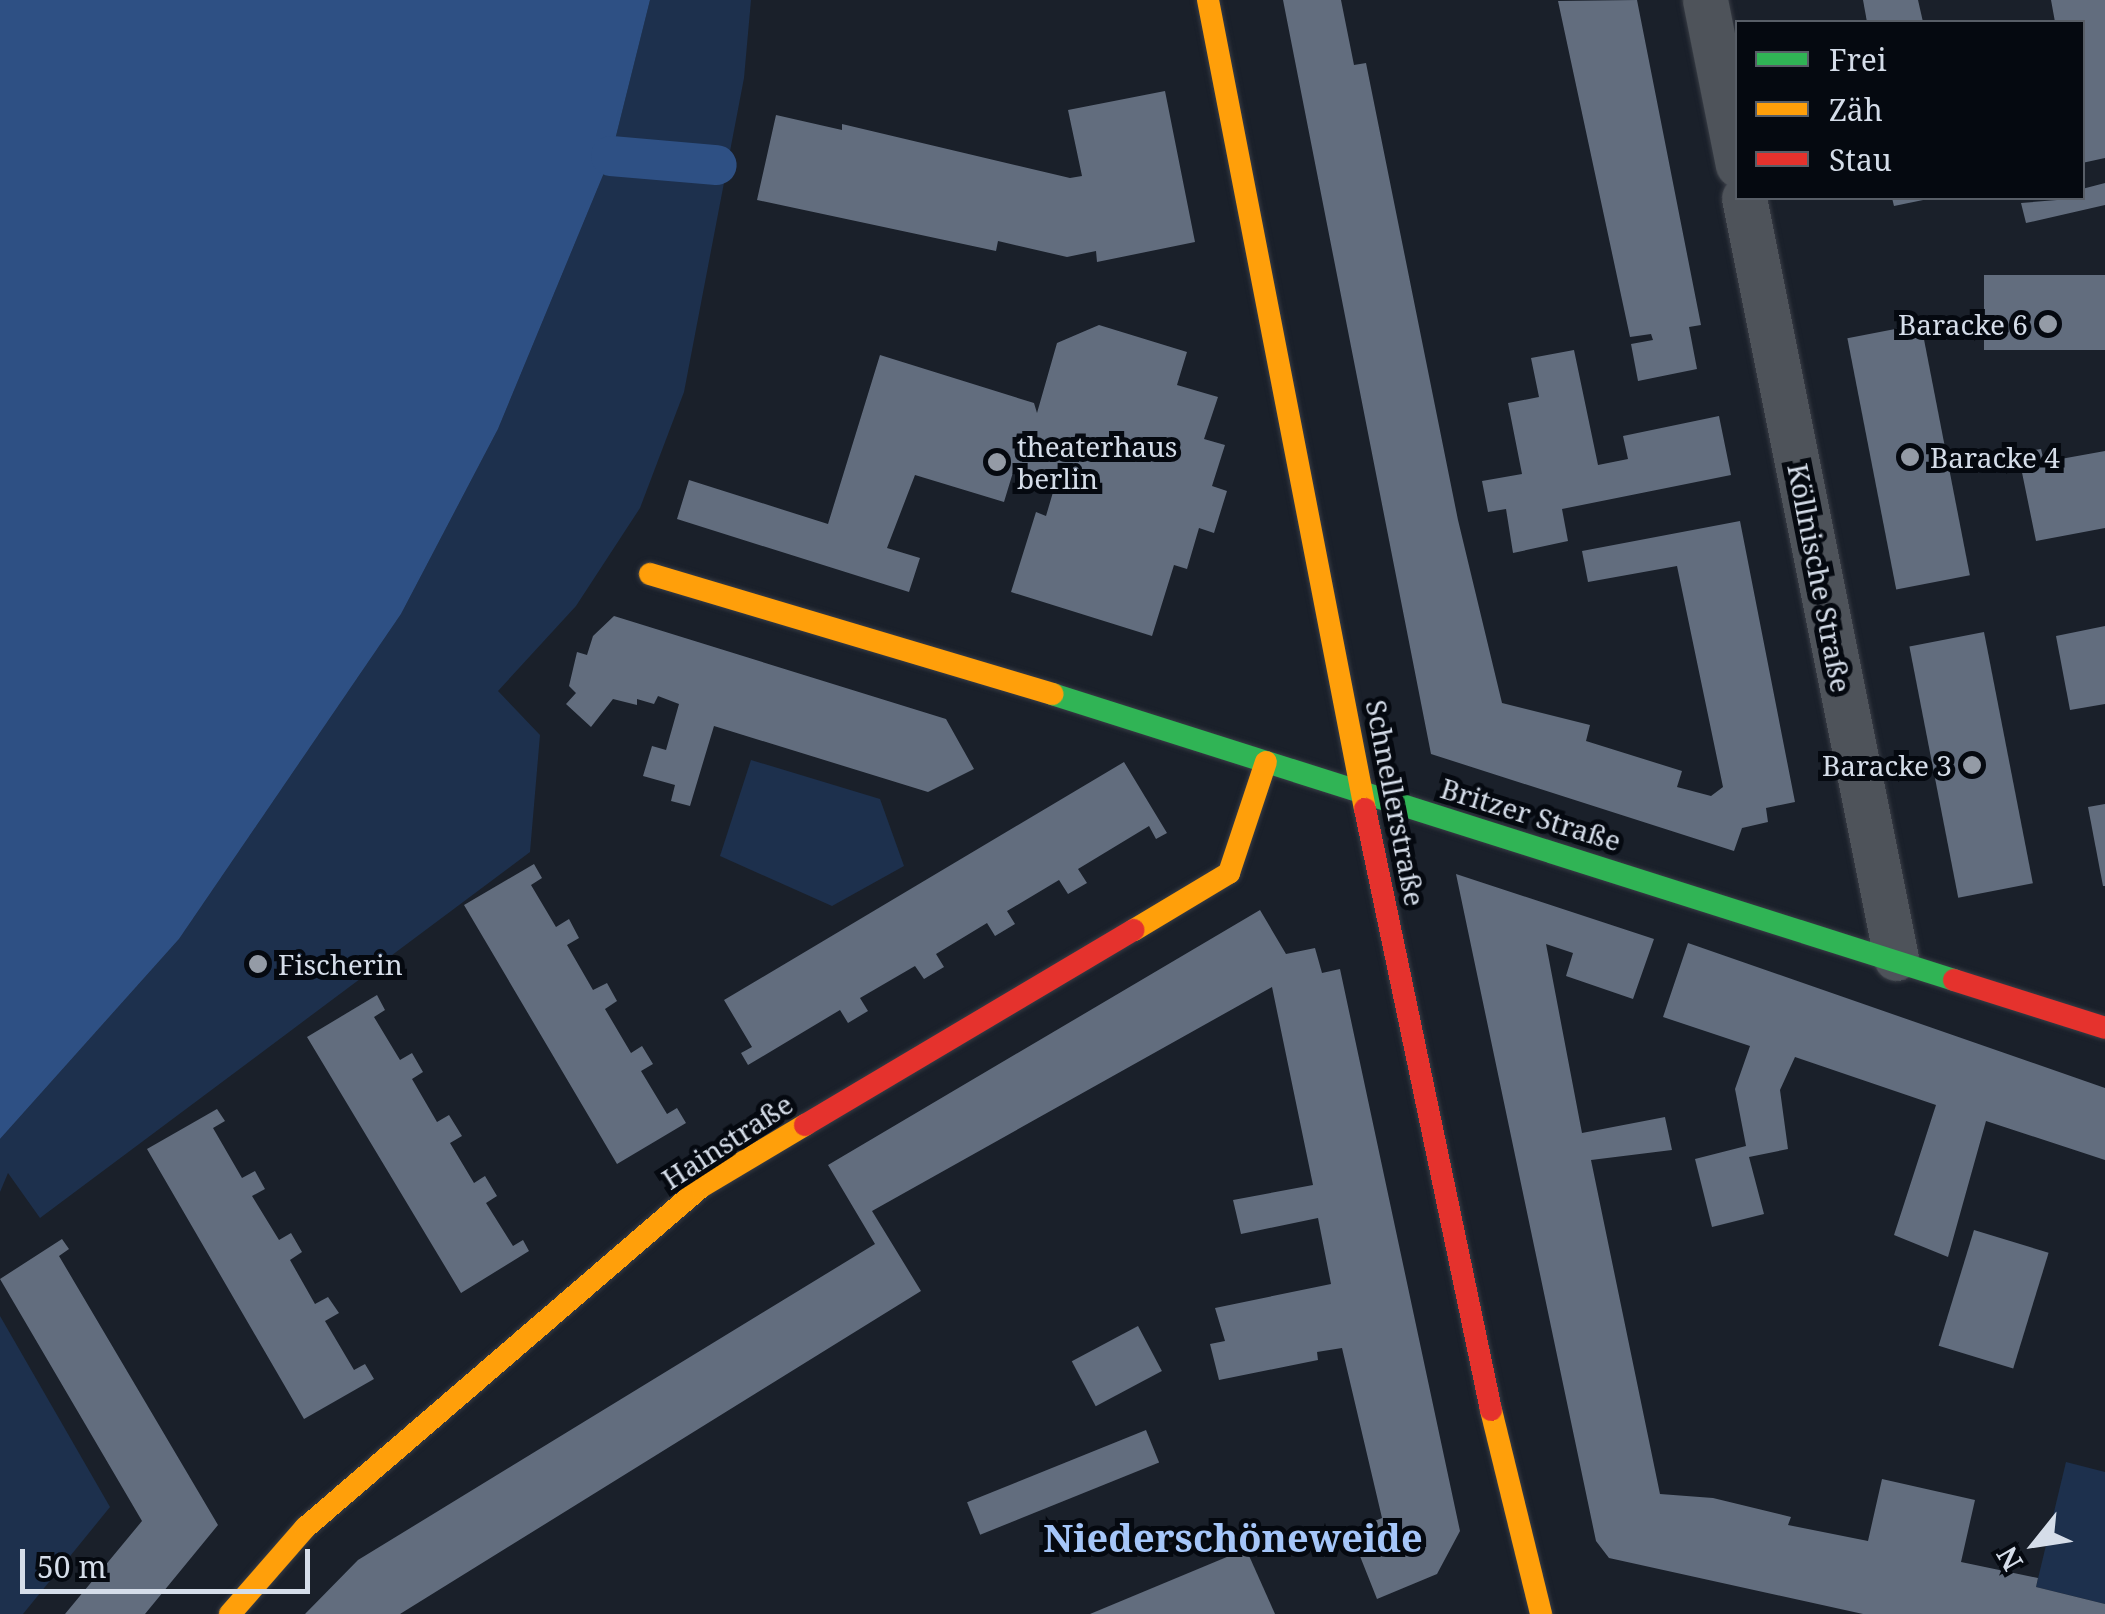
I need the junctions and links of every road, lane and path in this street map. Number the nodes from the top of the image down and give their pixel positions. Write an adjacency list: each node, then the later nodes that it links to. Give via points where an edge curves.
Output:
1 (1208, 0): 7 (street, Schnellerstraße)
2 (1704, 0): 3 (street)
3 (1735, 150)
4 (1744, 200): 8 (street, Köllnische Straße)
5 (650, 574): 6 (street, Britzer Straße)
6 (1266, 762): 7 (street, Britzer Straße); 10 (street, Hainstraße, via 1229,874 702,1186 305,1528)
7 (1362, 792): 8 (street, Britzer Straße); 11 (street, Schnellerstraße, via 1509,1498)
8 (1896, 958): 9 (street, Britzer Straße)
9 (2105, 1028)
10 (230, 1614)
11 (1541, 1614)

